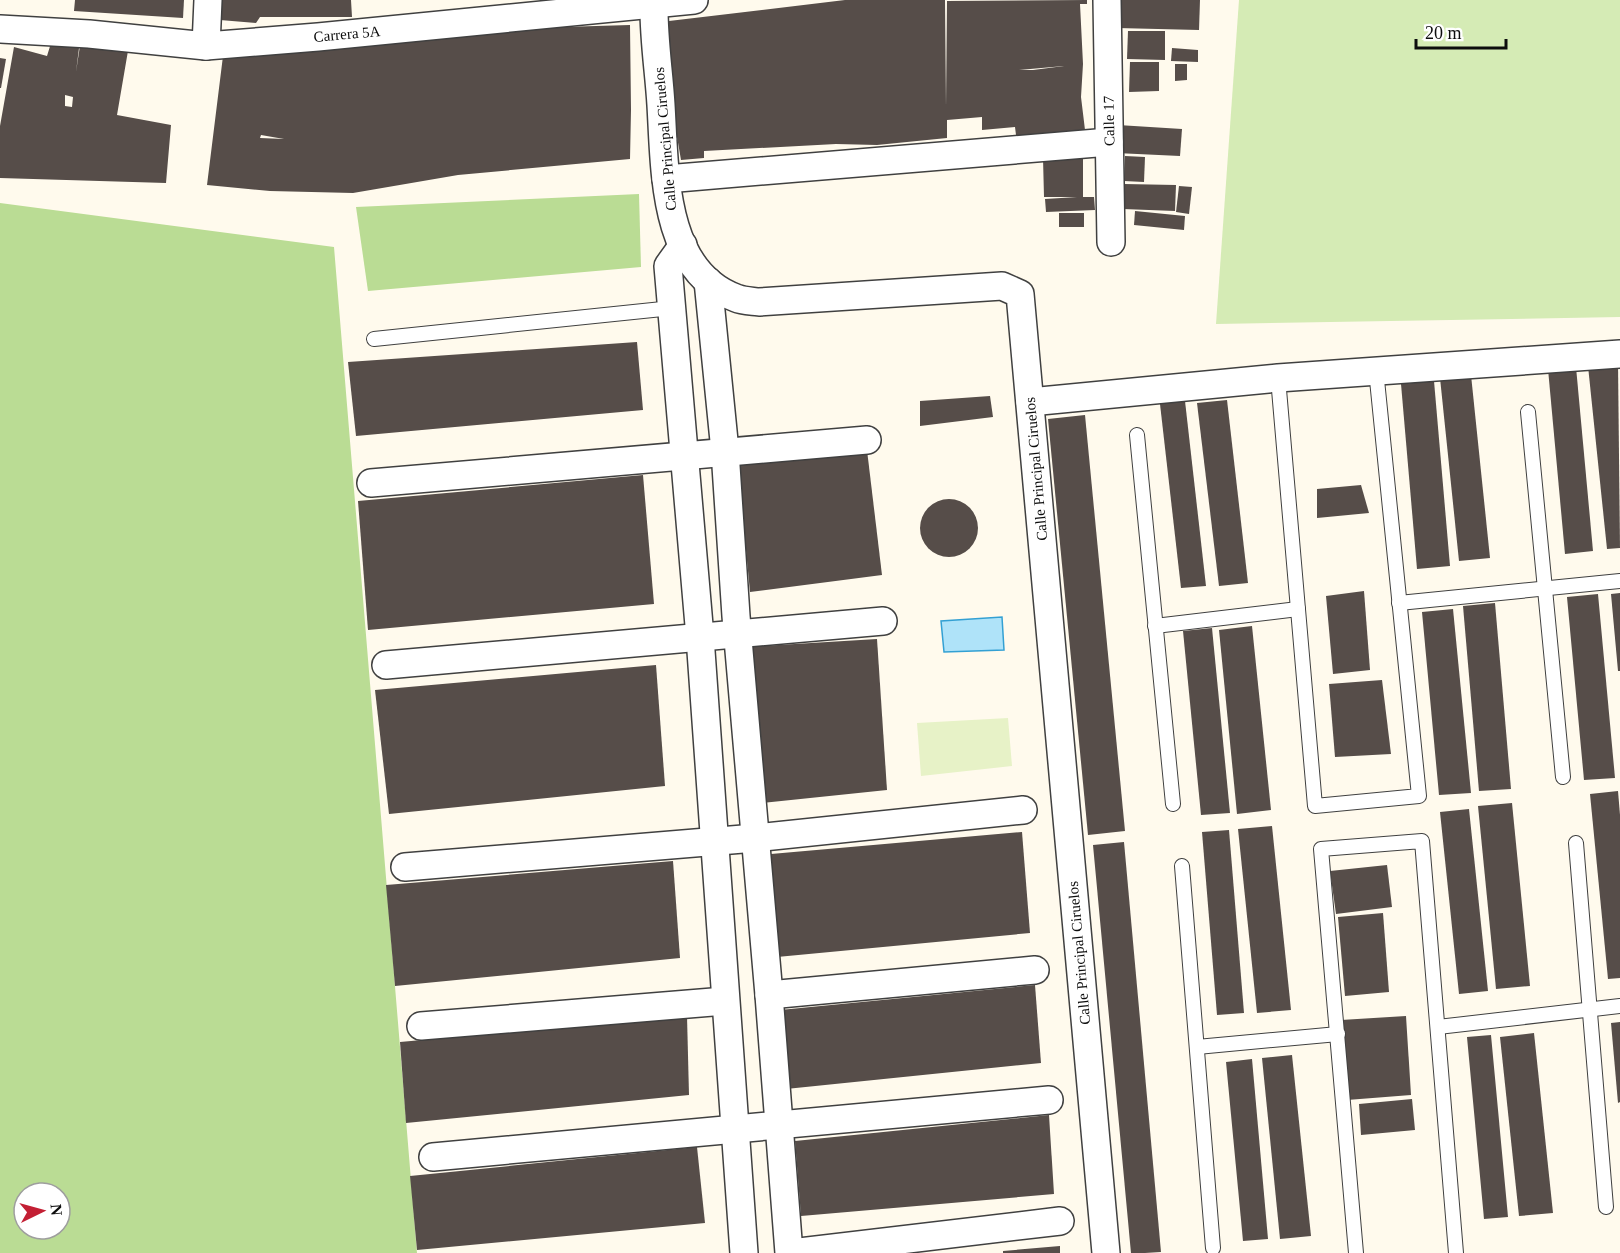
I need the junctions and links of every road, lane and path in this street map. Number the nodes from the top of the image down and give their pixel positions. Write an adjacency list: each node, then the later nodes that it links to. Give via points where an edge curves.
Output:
1 (208, 0): 6 (street)
2 (694, 0): 4 (street, Carrera 5A)
3 (1107, 0): 7 (street, Calle 17)
4 (654, 2): 6 (street, Carrera 5A); 8 (street, Calle Principal Ciruelos)
5 (0, 29): 6 (street, Carrera 5A)
6 (206, 45)
7 (1109, 142): 8 (street); 9 (street, Calle 17)
8 (666, 179): 10 (street, Calle Principal Ciruelos, via 670,214)
9 (1111, 242)
10 (683, 245): 11 (street, Calle Principal Ciruelos); 12 (street, via 668,266)
11 (708, 281): 13 (street); 18 (street, Calle Principal Ciruelos, via 738,299 759,302 1002,286 1020,294)
12 (673, 315): 13 (street); 14 (lane); 23 (street)
13 (712, 318): 22 (street)
14 (374, 339)
15 (1620, 354): 16 (street)
16 (1376, 370): 17 (street); 27 (lane)
17 (1278, 378): 18 (street); 28 (lane)
18 (1030, 402): 60 (street, Calle Principal Ciruelos)
19 (1528, 412): 26 (lane)
20 (1137, 435): 30 (lane)
21 (867, 440): 22 (street)
22 (725, 452): 23 (street); 31 (street)
23 (684, 456): 24 (street); 32 (street)
24 (371, 483)
25 (1620, 581): 26 (lane)
26 (1545, 588): 27 (lane); 34 (lane)
27 (1400, 603): 28 (lane, via 1419,796 1315,806)
28 (1298, 609): 30 (lane)
29 (884, 621): 31 (street)
30 (1155, 626): 35 (lane)
31 (738, 634): 32 (street); 37 (street)
32 (700, 637): 33 (street); 38 (street)
33 (386, 665)
34 (1563, 777)
35 (1173, 804)
36 (1023, 810): 37 (street)
37 (755, 838): 38 (street); 43 (street)
38 (715, 841): 41 (street); 44 (street)
39 (1576, 843): 46 (lane)
40 (1182, 866): 50 (lane)
41 (405, 867)
42 (1035, 970): 43 (street)
43 (770, 995): 44 (street, via 758,981 746,978 733,983); 52 (street)
44 (725, 1001): 47 (street); 53 (street)
45 (1620, 1006): 46 (lane)
46 (1589, 1010): 48 (lane); 55 (lane)
47 (421, 1026)
48 (1438, 1027): 49 (lane, via 1422,841 1321,849); 62 (lane)
49 (1338, 1034): 50 (lane); 61 (lane)
50 (1197, 1047): 57 (lane)
51 (1050, 1100): 52 (street)
52 (778, 1125): 53 (street); 59 (street)
53 (736, 1128): 54 (street); 58 (street)
54 (433, 1156)
55 (1606, 1207)
56 (1060, 1221): 59 (street)
57 (1213, 1248)
58 (744, 1253)
59 (790, 1253)
60 (1106, 1253)
61 (1356, 1253)
62 (1456, 1253)

